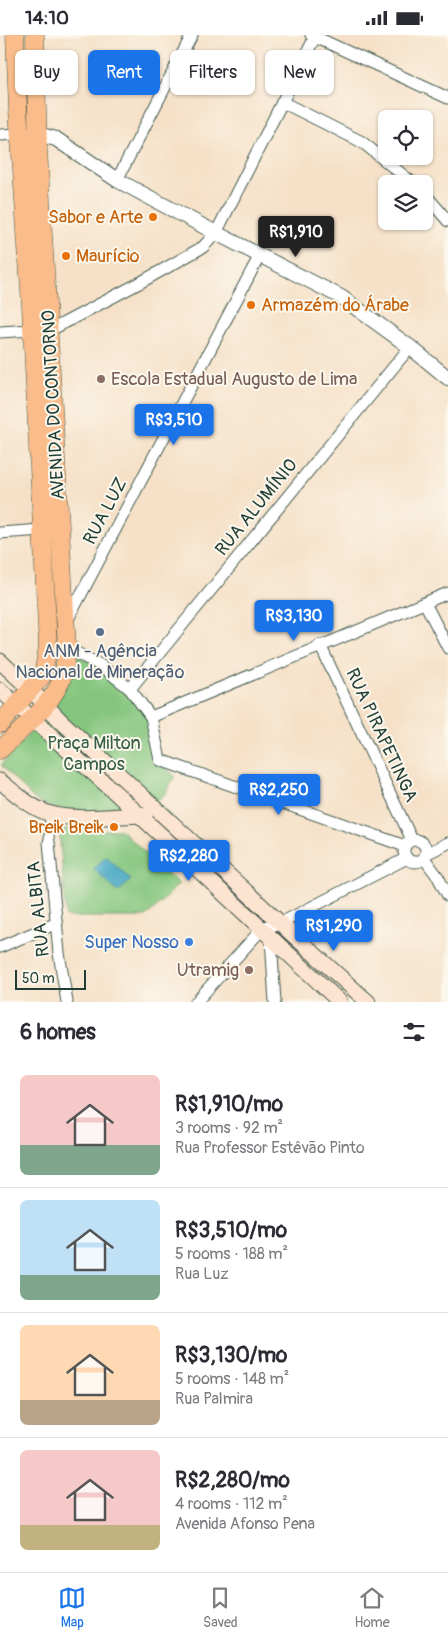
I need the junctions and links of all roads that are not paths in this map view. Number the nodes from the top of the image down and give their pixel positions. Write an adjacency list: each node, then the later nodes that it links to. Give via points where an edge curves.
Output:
1 (15, 35): 7 (main road, AVENIDA DO CONTORNO)
2 (35, 35): 8 (main road, AVENIDA DO CONTORNO)
3 (192, 35): 11 (street)
4 (314, 35): 5 (street); 6 (street)
5 (448, 98)
6 (282, 102): 10 (street, via 362,142); 14 (street)
7 (20, 134): 8 (street); 9 (street); 16 (main road, AVENIDA DO CONTORNO)
8 (38, 134): 11 (street, via 56,139); 16 (main road, AVENIDA DO CONTORNO)
9 (0, 135)
10 (403, 175)
11 (117, 180): 14 (street)
12 (433, 204): 13 (street)
13 (448, 221)
14 (216, 233): 15 (street); 16 (street, via 203,247 143,281)
15 (260, 255): 18 (street, via 341,297); 24 (street, RUA LUZ)
16 (41, 330): 17 (street); 20 (main road, AVENIDA DO CONTORNO); 24 (main road, AVENIDA DO CONTORNO)
17 (0, 332)
18 (410, 347): 19 (street); 29 (street, RUA ALUMÍNIO)
19 (448, 378)
20 (42, 530): 21 (street); 31 (main road, AVENIDA DO CONTORNO, via 48,647 43,675)
21 (0, 533)
22 (448, 593): 23 (street)
23 (424, 603): 25 (street); 27 (street)
24 (66, 625): 26 (main road, AVENIDA DO CONTORNO)
25 (320, 645): 34 (street); 44 (street, RUA PIRAPETINGA)
26 (67, 648): 29 (street, via 100,665); 32 (main road, AVENIDA DO CONTORNO, via 63,676)
27 (448, 648)
28 (0, 661): 31 (main road)
29 (130, 689): 34 (street)
30 (0, 690): 33 (main road)
31 (31, 690): 32 (main road); 33 (main road, AVENIDA DO CONTORNO)
32 (46, 705): 35 (main road, AVENIDA DO CONTORNO); 41 (main road)
33 (18, 706): 35 (main road); 36 (main road, AVENIDA DO CONTORNO)
34 (151, 717): 44 (street, via 160,761)
35 (33, 719): 37 (main road, AVENIDA DO CONTORNO); 40 (main road)
36 (0, 725)
37 (0, 750)
38 (0, 781): 39 (main road, via 29,804)
39 (50, 814): 40 (main road, via 69,818); 42 (street)
40 (139, 815): 41 (main road); 49 (main road)
41 (172, 824): 48 (main road)
42 (48, 842): 47 (street, RUA ALBITA)
43 (448, 843): 45 (street)
44 (408, 848): 45 (street, via 415,862); 45 (street, via 417,840 422,842 427,849); 48 (street)
45 (425, 856): 46 (street)
46 (448, 896)
47 (57, 923): 50 (street); 51 (street, RUA ALBITA)
48 (281, 923): 49 (street); 55 (main road)
49 (264, 932): 52 (street); 53 (street); 54 (main road)
50 (0, 947)
51 (67, 1002)
52 (196, 1002)
53 (274, 1002)
54 (340, 1002)
55 (368, 1002)

